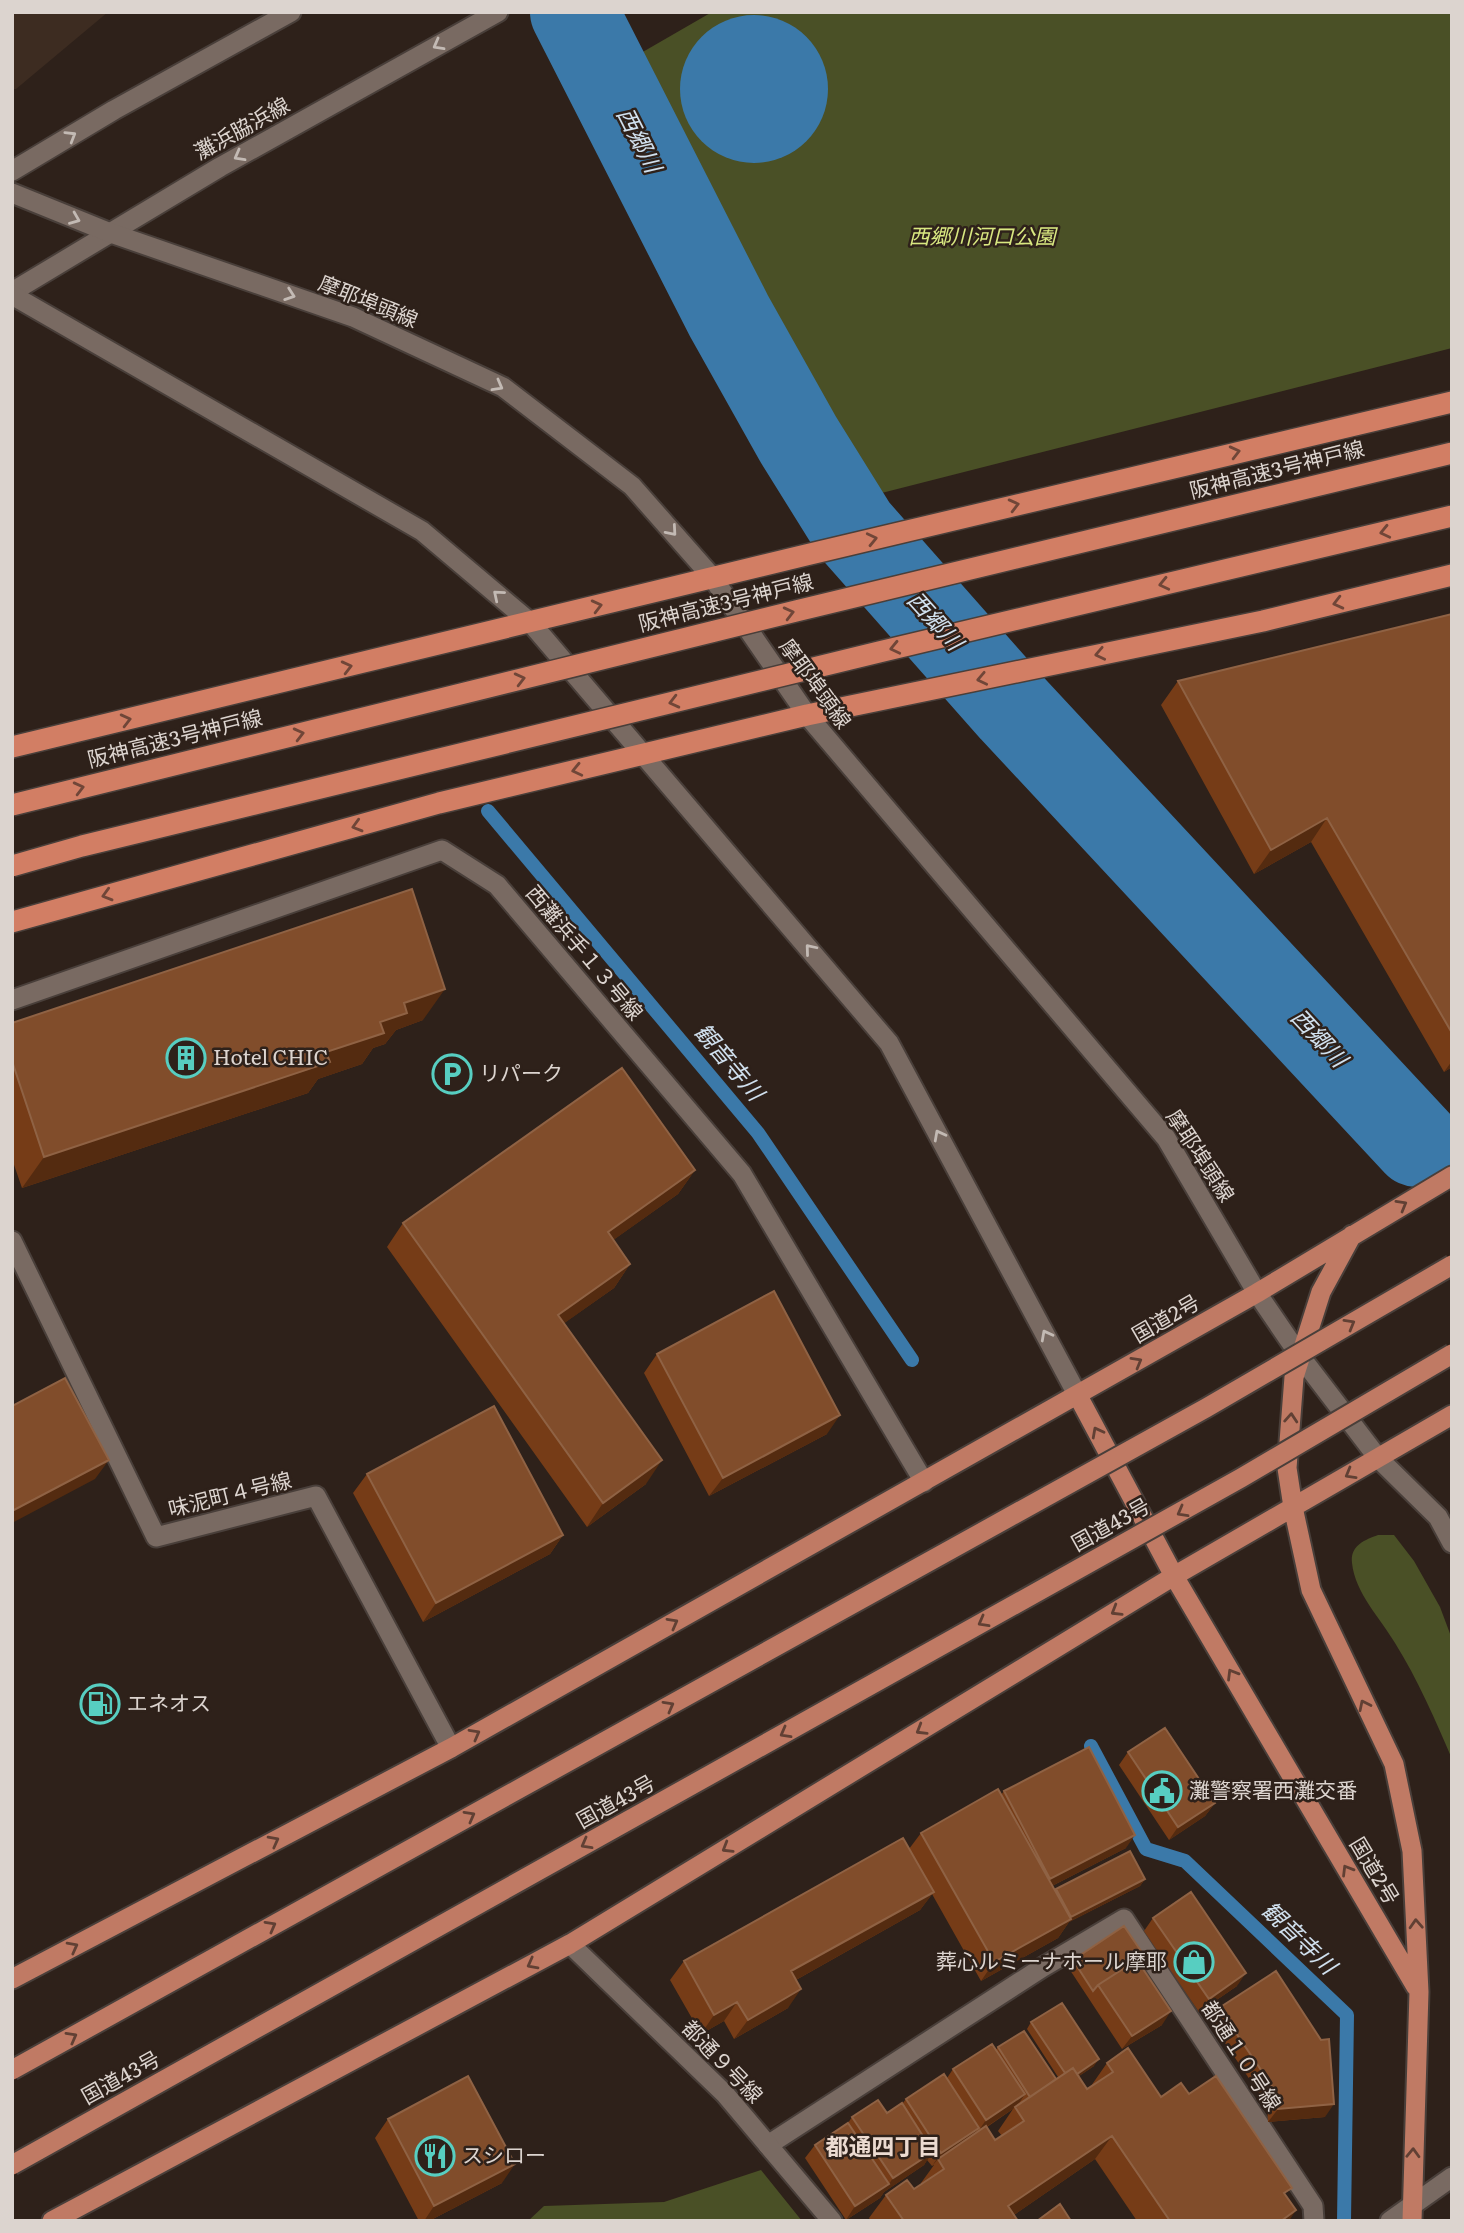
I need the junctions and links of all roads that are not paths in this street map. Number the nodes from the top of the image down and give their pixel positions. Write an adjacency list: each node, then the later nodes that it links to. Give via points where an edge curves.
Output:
1 (291, 12): 3 (street, one-way to 1)
2 (498, 12): 5 (street, 灘浜脇浜線, one-way to 5)
3 (12, 171)
4 (12, 193): 5 (street, 摩耶埠頭線, one-way to 5)
5 (108, 232): 6 (street, 灘浜脇浜線); 11 (street, 摩耶埠頭線, one-way to 11, via 353,317 503,387 632,486)
6 (12, 294): 12 (street, one-way to 6, via 422,531)
7 (1452, 402): 11 (highway, one-way to 7)
8 (1452, 453): 16 (highway, 阪神高速3号神戸線, one-way to 8, bridge)
9 (1452, 516): 17 (highway, one-way to 17, bridge)
10 (1452, 575): 13 (highway, one-way to 13, via 1263,621)
11 (712, 577): 12 (highway, one-way to 11); 13 (street, 摩耶埠頭線)
12 (531, 623): 14 (highway, one-way to 12); 15 (street)
13 (807, 715): 15 (highway); 24 (street, 摩耶埠頭線, via 1166,1138)
14 (12, 747)
15 (644, 754): 18 (highway, one-way to 18, via 439,803); 27 (street, one-way to 15, via 889,1043)
16 (12, 804)
17 (12, 866)
18 (12, 922)
19 (12, 1000): 30 (street, 西灘浜手１３号線, via 442,850 497,885 742,1174)
20 (1452, 1176): 21 (highway, 国道2号, one-way to 20)
21 (1352, 1234): 24 (highway, 国道2号); 26 (highway, via 1321,1292)
22 (12, 1241): 34 (street, 味泥町４号線, via 156,1537 316,1496)
23 (1452, 1265): 38 (highway, one-way to 23, bridge, via 1206,1408)
24 (1257, 1293): 26 (street, 摩耶埠頭線); 27 (highway, 国道2号, one-way to 24)
25 (1452, 1354): 40 (highway, 国道43号, one-way to 40, bridge, via 1241,1478)
26 (1300, 1356): 29 (street, 摩耶埠頭線); 31 (highway, one-way to 26, via 1287,1468 1294,1377)
27 (1078, 1396): 30 (highway); 33 (highway, 国道2号, one-way to 27)
28 (1452, 1415): 29 (highway)
29 (1378, 1458): 31 (highway, one-way to 31); 32 (street, 摩耶埠頭線, via 1438,1517)
30 (925, 1482): 34 (highway, one-way to 30)
31 (1293, 1507): 33 (highway); 37 (highway, one-way to 31, via 1412,1851 1394,1764 1311,1590)
32 (1452, 1543)
33 (1174, 1576): 35 (highway, one-way to 35); 37 (highway, 国道2号, one-way to 33)
34 (451, 1748): 36 (highway, one-way to 34)
35 (570, 1944): 39 (street, 都通９号線, via 724,2094); 43 (highway, one-way to 43)
36 (12, 1979)
37 (1419, 1992): 42 (highway, one-way to 37)
38 (12, 2070)
39 (768, 2145): 44 (street, 都通９号線); 45 (street, 都通１０号線, via 1043,1966 1124,1919 1313,2206)
40 (12, 2165)
41 (1452, 2177): 42 (street)
42 (1412, 2212): 46 (street)
43 (52, 2221)
44 (832, 2221)
45 (1314, 2221)
46 (1390, 2221)

